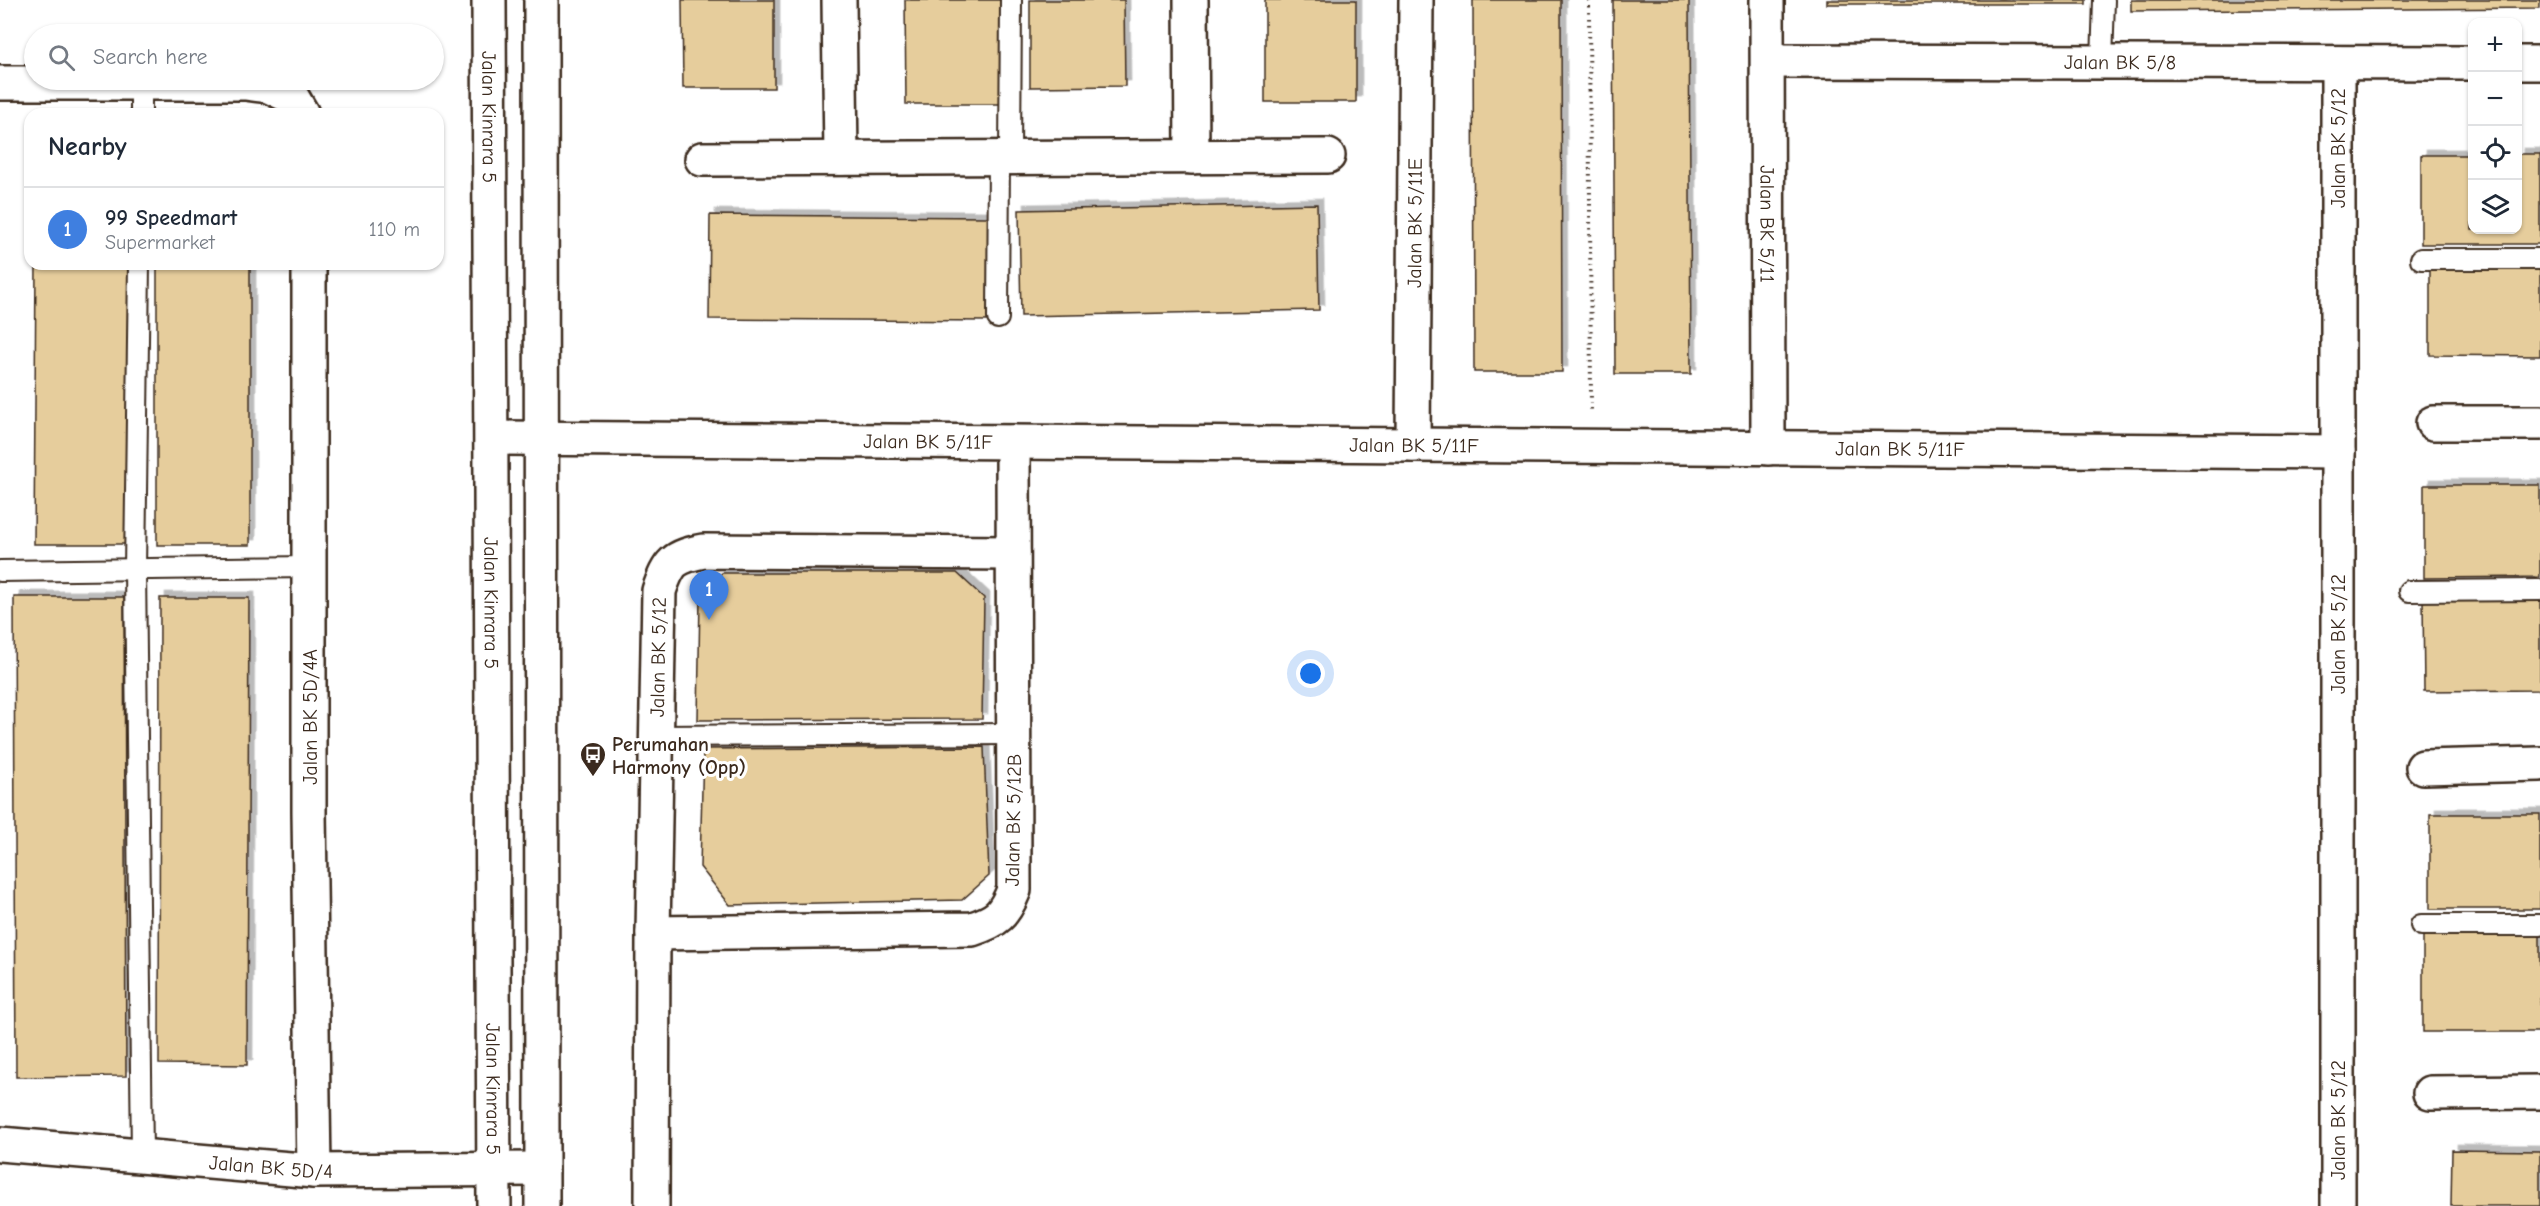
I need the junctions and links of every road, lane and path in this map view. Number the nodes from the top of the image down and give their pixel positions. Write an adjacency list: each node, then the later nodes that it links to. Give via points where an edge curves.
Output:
1 (489, 0): 34 (street, Jalan Kinrara 5)
2 (541, 0): 35 (street)
3 (839, 0): 25 (street)
4 (1011, 0): 23 (lane)
5 (1191, 0): 24 (street)
6 (1416, 0): 37 (street, Jalan BK 5/11E)
7 (1589, 0): 38 (path)
8 (1767, 0): 10 (street, Jalan BK 5/11)
9 (2104, 0): 11 (lane)
10 (1768, 61): 11 (street, Jalan BK 5/8); 39 (street, Jalan BK 5/11)
11 (2102, 62): 12 (street, Jalan BK 5/8)
12 (2338, 63): 13 (street, Jalan BK 5/8); 40 (street, Jalan BK 5/12)
13 (2468, 63)
14 (2522, 63): 15 (street)
15 (2540, 63)
16 (0, 83): 17 (street)
17 (24, 83)
18 (141, 90): 20 (lane)
19 (277, 90): 21 (street, via 291,97)
20 (141, 108)
21 (298, 108)
22 (1328, 156): 24 (street)
23 (1005, 157): 24 (street); 25 (street); 31 (lane)
24 (1192, 157)
25 (841, 158): 26 (street)
26 (702, 159)
27 (2421, 259): 28 (lane)
28 (2540, 259)
29 (139, 270): 43 (lane)
30 (309, 270): 42 (street, Jalan BK 5D/4A)
31 (998, 318)
32 (2433, 423): 33 (street)
33 (2540, 423)
34 (492, 438): 35 (street, Jalan BK 5/11F); 60 (street, Jalan Kinrara 5)
35 (541, 439): 36 (street, Jalan BK 5/11F); 58 (street)
36 (1013, 442): 37 (street, Jalan BK 5/11F); 41 (street, Jalan BK 5/12B)
37 (1413, 445): 38 (street, Jalan BK 5/11F)
38 (1591, 447): 39 (street, Jalan BK 5/11F)
39 (1768, 448): 40 (street, Jalan BK 5/11F)
40 (2338, 452): 64 (street, Jalan BK 5/12)
41 (1013, 552): 47 (street, Jalan BK 5/12B); 48 (street, Jalan BK 5/12, via 704,551 684,555 667,568 659,591)
42 (310, 567): 43 (lane); 59 (street, Jalan BK 5D/4A)
43 (135, 570): 44 (lane); 57 (lane)
44 (0, 571)
45 (2540, 590): 46 (lane)
46 (2409, 591)
47 (1014, 735): 48 (lane); 53 (street, Jalan BK 5/12B, via 1014,890 1005,911 991,923 972,929)
48 (656, 736): 53 (street, Jalan BK 5/12)
49 (2540, 764): 50 (street)
50 (2422, 767)
51 (2421, 925): 52 (lane)
52 (2540, 925)
53 (653, 933): 63 (street, Jalan BK 5/12)
54 (2540, 1092): 55 (street)
55 (2430, 1093)
56 (0, 1144): 57 (street, Jalan BK 5D/4)
57 (142, 1155): 59 (street, Jalan BK 5D/4)
58 (542, 1169): 60 (street, Jalan BK 5D/4); 62 (street)
59 (314, 1171): 60 (street, Jalan BK 5D/4)
60 (494, 1171): 61 (street, Jalan Kinrara 5)
61 (494, 1206)
62 (542, 1206)
63 (652, 1206)
64 (2338, 1206)

